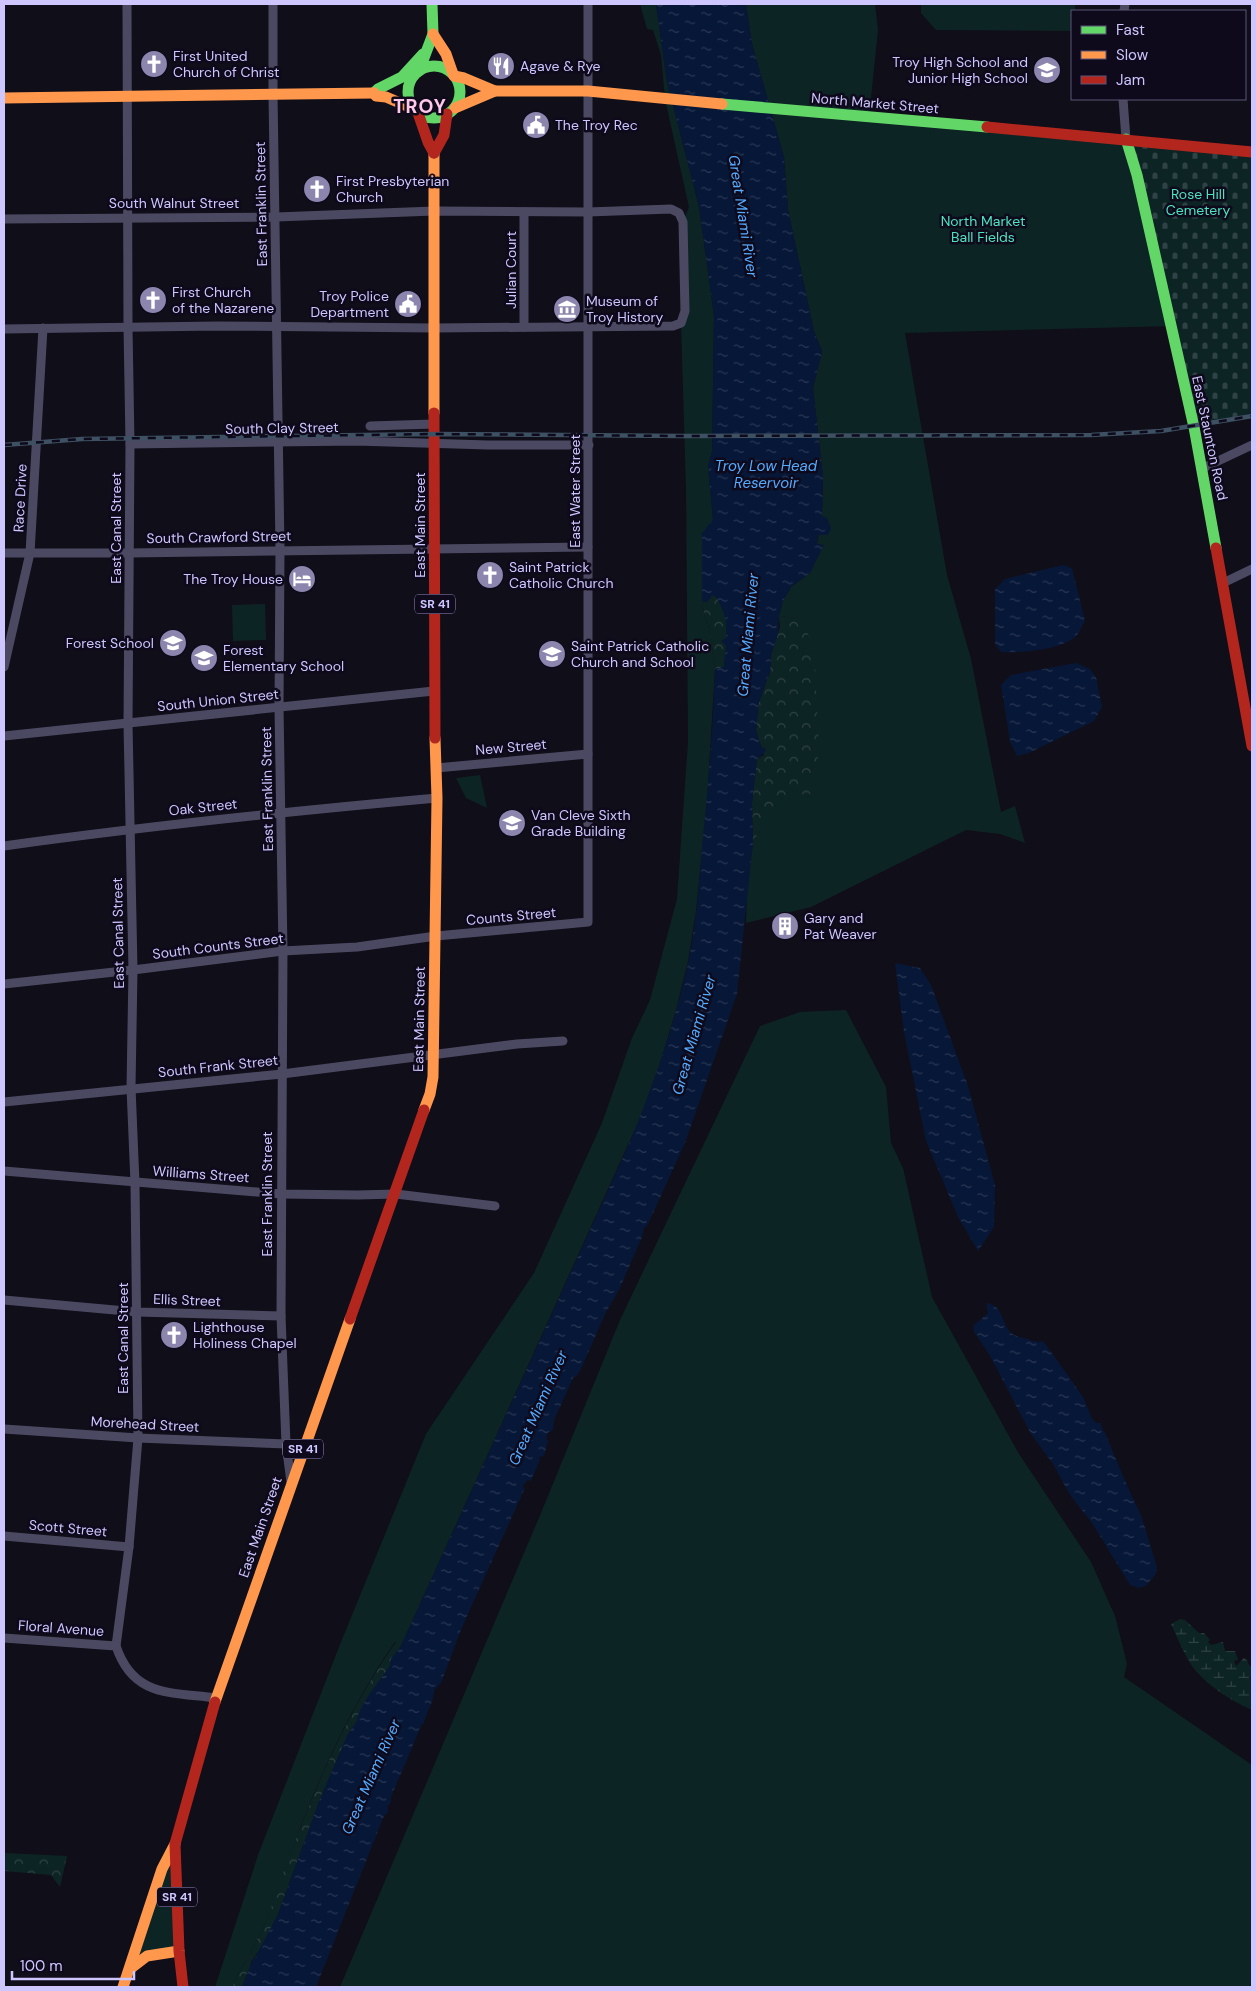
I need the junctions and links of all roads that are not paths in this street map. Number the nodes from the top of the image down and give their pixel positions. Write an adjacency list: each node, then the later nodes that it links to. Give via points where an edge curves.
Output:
1 (127, 4): 14 (street, East Canal Street)
2 (273, 4): 13 (street, East Franklin Street)
3 (432, 4): 5 (main road)
4 (588, 4): 11 (street, East Water Street)
5 (434, 34): 6 (main road); 8 (main road)
6 (428, 47): 7 (main road); 9 (main road)
7 (418, 72): 8 (main road, via 433,66); 9 (main road); 18 (main road, via 409,84 408,93)
8 (455, 73): 10 (main road); 19 (main road, via 460,92)
9 (398, 80): 12 (main road)
10 (495, 91): 11 (main road, North Market Street); 17 (main road)
11 (588, 91): 20 (main road, North Market Street); 25 (street, East Water Street)
12 (374, 92): 13 (main road); 18 (main road, via 376,96 386,97)
13 (273, 95): 14 (main road); 27 (street, East Franklin Street)
14 (128, 96): 15 (main road); 26 (street, East Canal Street)
15 (4, 98)
16 (1123, 100): 20 (street)
17 (467, 104): 19 (main road); 19 (main road)
18 (416, 111): 19 (main road, via 434,118); 22 (main road)
19 (450, 115): 22 (main road)
20 (1126, 139): 21 (main road, North Market Street); 43 (main road, East Staunton Road, via 1172,326)
21 (1252, 152)
22 (434, 153): 23 (main road, East Main Street / SR 41)
23 (434, 211): 24 (street, South Walnut Street); 27 (street, South Walnut Street); 33 (main road, East Main Street / SR 41)
24 (524, 212): 25 (street, South Walnut Street); 34 (street, Julian Court)
25 (588, 212): 30 (street, East Water Street); 30 (street, South Walnut Street, via 671,210 679,213 683,222 685,311 681,323 674,326)
26 (129, 217): 27 (street, South Walnut Street); 28 (street, South Walnut Street); 31 (street, East Canal Street)
27 (276, 217): 29 (street, East Franklin Street)
28 (4, 219)
29 (277, 326): 31 (street); 33 (street); 38 (street, East Franklin Street)
30 (587, 326): 34 (street); 41 (street, East Water Street)
31 (128, 327): 32 (street); 40 (street, East Canal Street)
32 (43, 328): 35 (street); 48 (street, Race Drive)
33 (434, 328): 34 (street); 36 (main road, East Main Street / SR 41)
34 (524, 328)
35 (4, 329)
36 (434, 424): 37 (street); 39 (main road, East Main Street / SR 41)
37 (370, 426)
38 (277, 442): 39 (street, South Clay Street); 40 (street, South Clay Street); 46 (street, East Franklin Street)
39 (434, 442): 41 (street, South Clay Street, via 488,446); 45 (main road, East Main Street / SR 41)
40 (130, 444): 49 (street, East Canal Street)
41 (589, 445): 44 (street, East Water Street)
42 (1252, 445): 43 (street)
43 (1202, 469): 51 (main road, East Staunton Road)
44 (588, 547): 45 (street, South Crawford Street); 59 (street, East Water Street)
45 (436, 548): 46 (street, South Crawford Street); 53 (main road, East Main Street / SR 41)
46 (280, 550): 49 (street, South Crawford Street); 55 (street, East Franklin Street)
47 (4, 553): 48 (street, South Crawford Street)
48 (30, 553): 49 (street, South Crawford Street); 52 (street, Race Drive)
49 (129, 553): 56 (street, East Canal Street)
50 (1252, 569): 51 (street)
51 (1223, 583): 54 (main road, East Staunton Road)
52 (4, 667)
53 (434, 691): 55 (street, South Union Street); 60 (main road, East Main Street / SR 41)
54 (1247, 695): 58 (main road, East Staunton Road)
55 (279, 708): 56 (street, South Union Street); 62 (street, East Franklin Street)
56 (128, 724): 57 (street, South Union Street); 63 (street, East Canal Street)
57 (4, 736)
58 (1252, 746)
59 (588, 754): 60 (street, New Street); 65 (street, East Water Street)
60 (436, 768): 61 (main road, East Main Street / SR 41)
61 (437, 798): 62 (street, Oak Street); 66 (main road, East Main Street / SR 41)
62 (281, 812): 63 (street, Oak Street); 67 (street, East Franklin Street)
63 (129, 829): 64 (street, Oak Street); 68 (street, East Canal Street)
64 (4, 846)
65 (588, 922): 66 (street, Counts Street)
66 (436, 936): 67 (street, South Counts Street, via 357,947); 71 (main road, East Main Street / SR 41)
67 (283, 951): 68 (street, South Counts Street); 72 (street, East Franklin Street)
68 (133, 970): 69 (street, South Counts Street); 73 (street, East Canal Street)
69 (4, 984)
70 (564, 1041): 71 (street, South Frank Street)
71 (434, 1055): 72 (street, South Frank Street); 78 (main road, East Main Street / SR 41, via 430,1094)
72 (282, 1074): 73 (street, South Frank Street); 77 (street, East Franklin Street)
73 (132, 1088): 74 (street, South Frank Street); 76 (street, East Canal Street)
74 (4, 1102)
75 (4, 1172): 76 (street, Williams Street)
76 (135, 1183): 77 (street, Williams Street); 81 (street, East Canal Street)
77 (281, 1194): 78 (street, Williams Street); 82 (street, East Franklin Street)
78 (396, 1194): 79 (street, Williams Street); 86 (main road, East Main Street / SR 41)
79 (494, 1206)
80 (4, 1300): 81 (street, Ellis Street)
81 (137, 1312): 82 (street, Ellis Street); 84 (street, East Canal Street)
82 (281, 1316): 85 (street, East Franklin Street)
83 (4, 1430): 84 (street, Morehead Street)
84 (138, 1438): 85 (street, Morehead Street); 88 (street, East Canal Street)
85 (286, 1444): 86 (street, East Franklin Street)
86 (291, 1482): 91 (main road, East Main Street / SR 41)
87 (4, 1536): 88 (street, Scott Street)
88 (129, 1547): 90 (street, East Canal Street)
89 (4, 1638): 90 (street, Floral Avenue)
90 (116, 1646): 91 (street, via 128,1671 150,1688)
91 (216, 1698): 92 (main road, East Main Street / SR 41)
92 (175, 1844): 93 (main road, SR 41); 94 (main road, via 162,1869)
93 (179, 1951): 94 (main road, via 152,1953 140,1958); 96 (main road, SR 41)
94 (129, 1970): 95 (main road)
95 (123, 1987)
96 (184, 1987)

